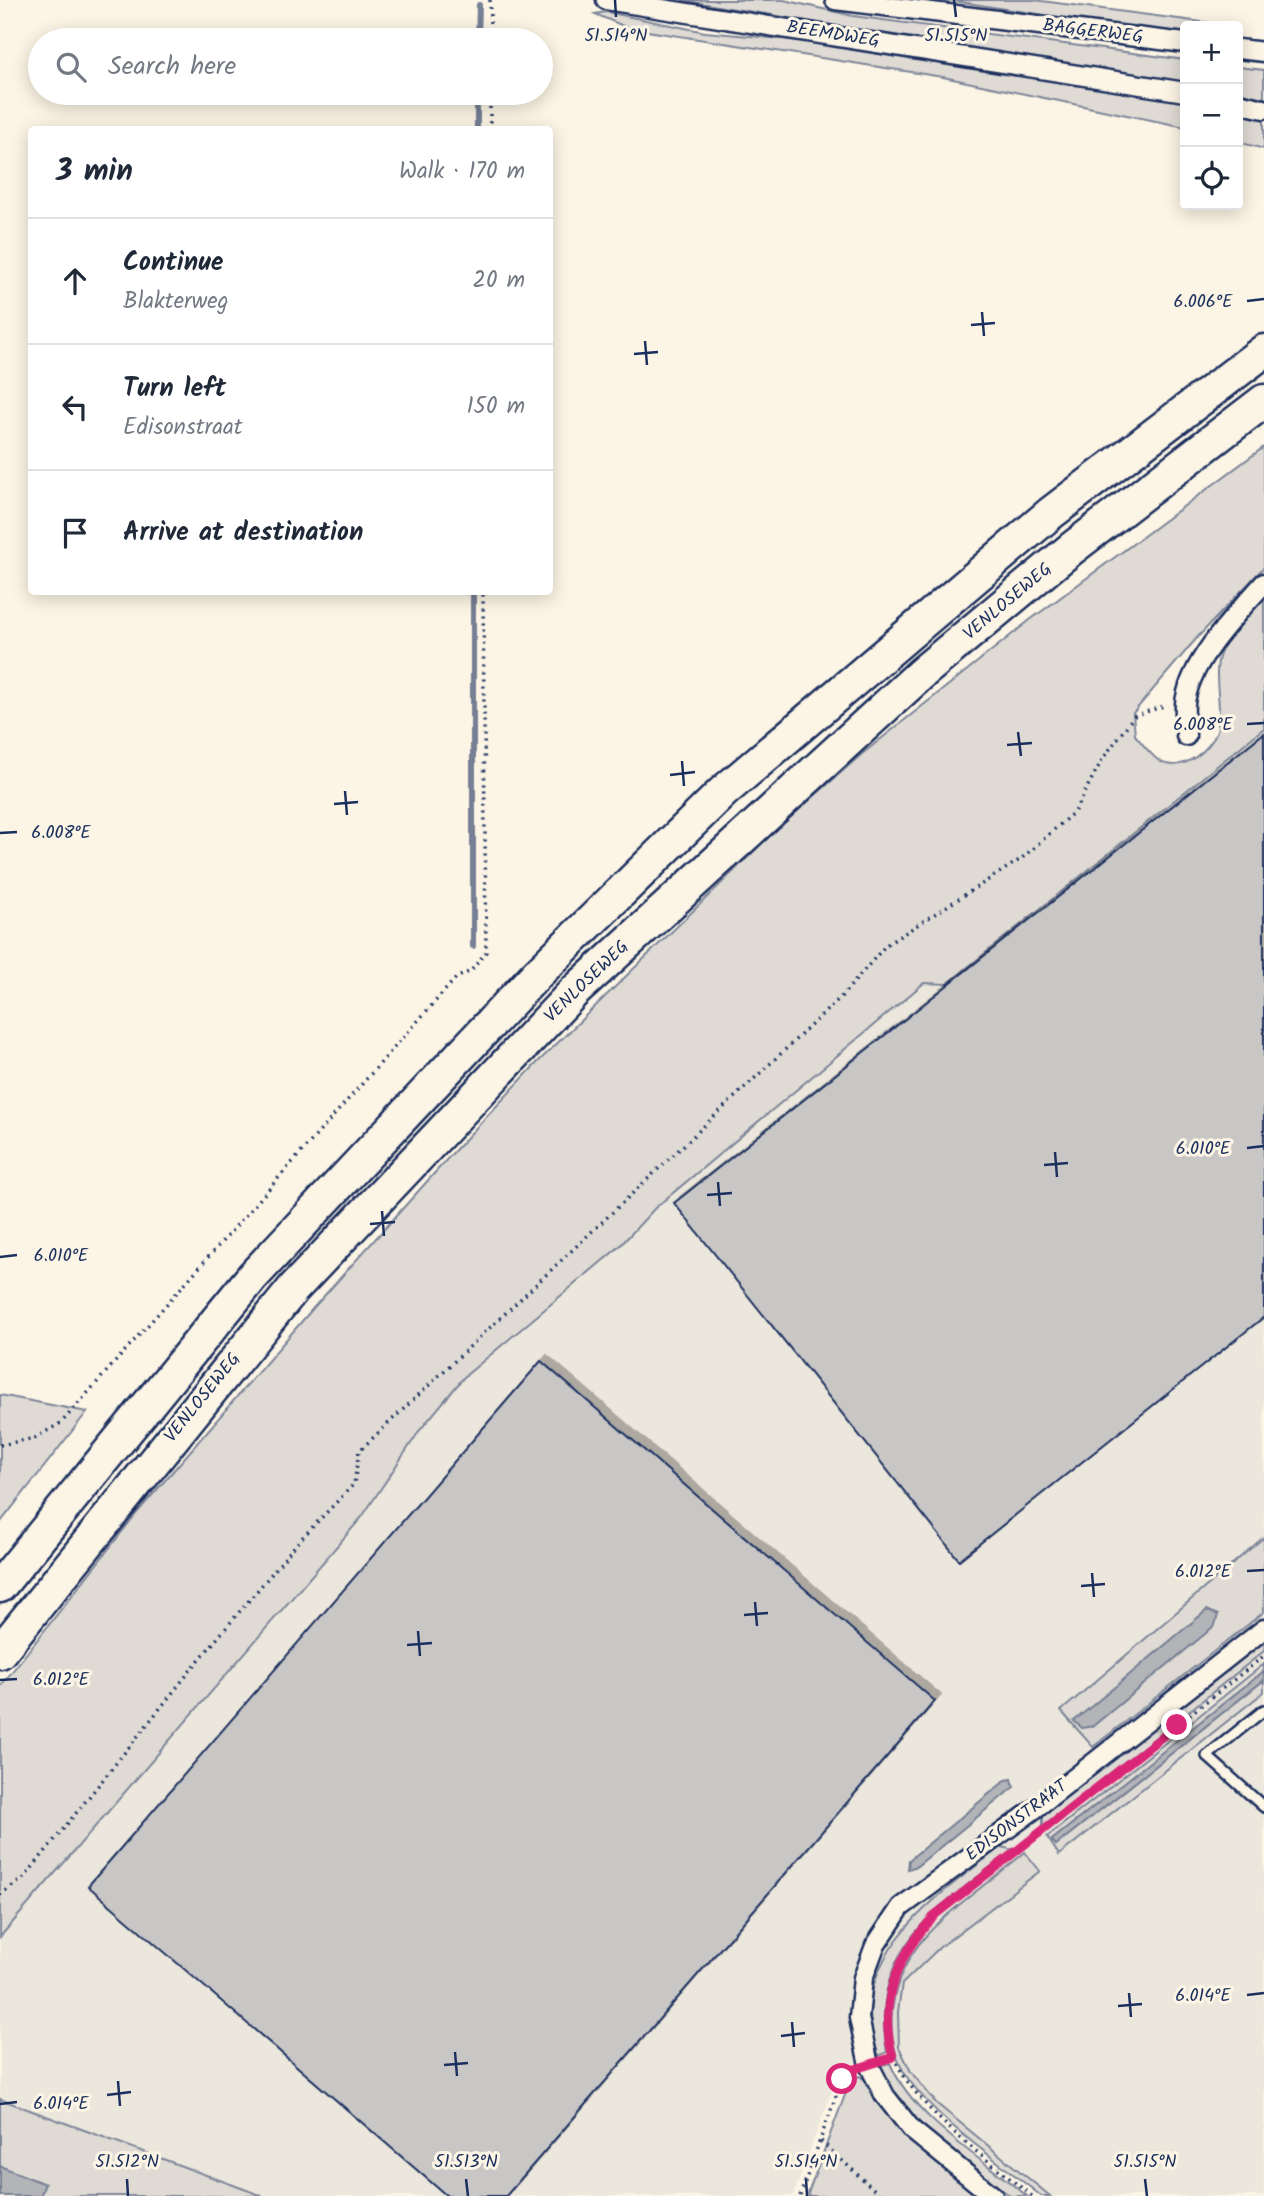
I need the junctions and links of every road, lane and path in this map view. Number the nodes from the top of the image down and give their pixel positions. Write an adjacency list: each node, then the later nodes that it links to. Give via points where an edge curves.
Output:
1 (491, 0): 4 (path)
2 (606, 0): 8 (street, BEEMDWEG)
3 (835, 0): 5 (street, BAGGERWEG)
4 (491, 28)
5 (1180, 42)
6 (1243, 50): 7 (street)
7 (1264, 52)
8 (1180, 91)
9 (1243, 104): 11 (street)
10 (490, 105): 12 (path)
11 (1264, 108)
12 (490, 126)
13 (1264, 351): 20 (highway, via 1051,513 723,792 536,975 253,1276)
14 (1264, 401): 22 (highway, VENLOSEWEG, via 1071,549 923,672 574,992 294,1288)
15 (1264, 583): 17 (street, via 1217,636)
16 (483, 595): 19 (path, via 486,952 471,971 456,978 61,1423 35,1438)
17 (1185, 699): 18 (street); 26 (path, via 1134,716 1102,760 1074,812 1021,859 886,945 842,996 359,1451 354,1484 298,1542 202,1656 24,1878)
18 (1186, 736)
19 (0, 1445)
20 (0, 1587)
21 (1264, 1629): 28 (street, EDISONSTRAAT, via 901,1907 875,1946 863,1978 859,2018)
22 (0, 1652)
23 (1264, 1656): 27 (path, EDISONSTRAAT, via 947,1906 918,1934 890,1992 886,2015)
24 (1264, 1710): 25 (lane, via 1207,1756)
25 (1264, 1807)
26 (0, 1895)
27 (893, 2057): 28 (path); 33 (path, EDISONSTRAAT, via 906,2084 940,2121)
28 (869, 2064): 29 (path, via 842,2079); 32 (street, EDISONSTRAAT, via 885,2096 912,2130)
29 (821, 2141): 30 (path); 31 (path)
30 (800, 2196)
31 (881, 2196)
32 (993, 2196)
33 (1032, 2196)

